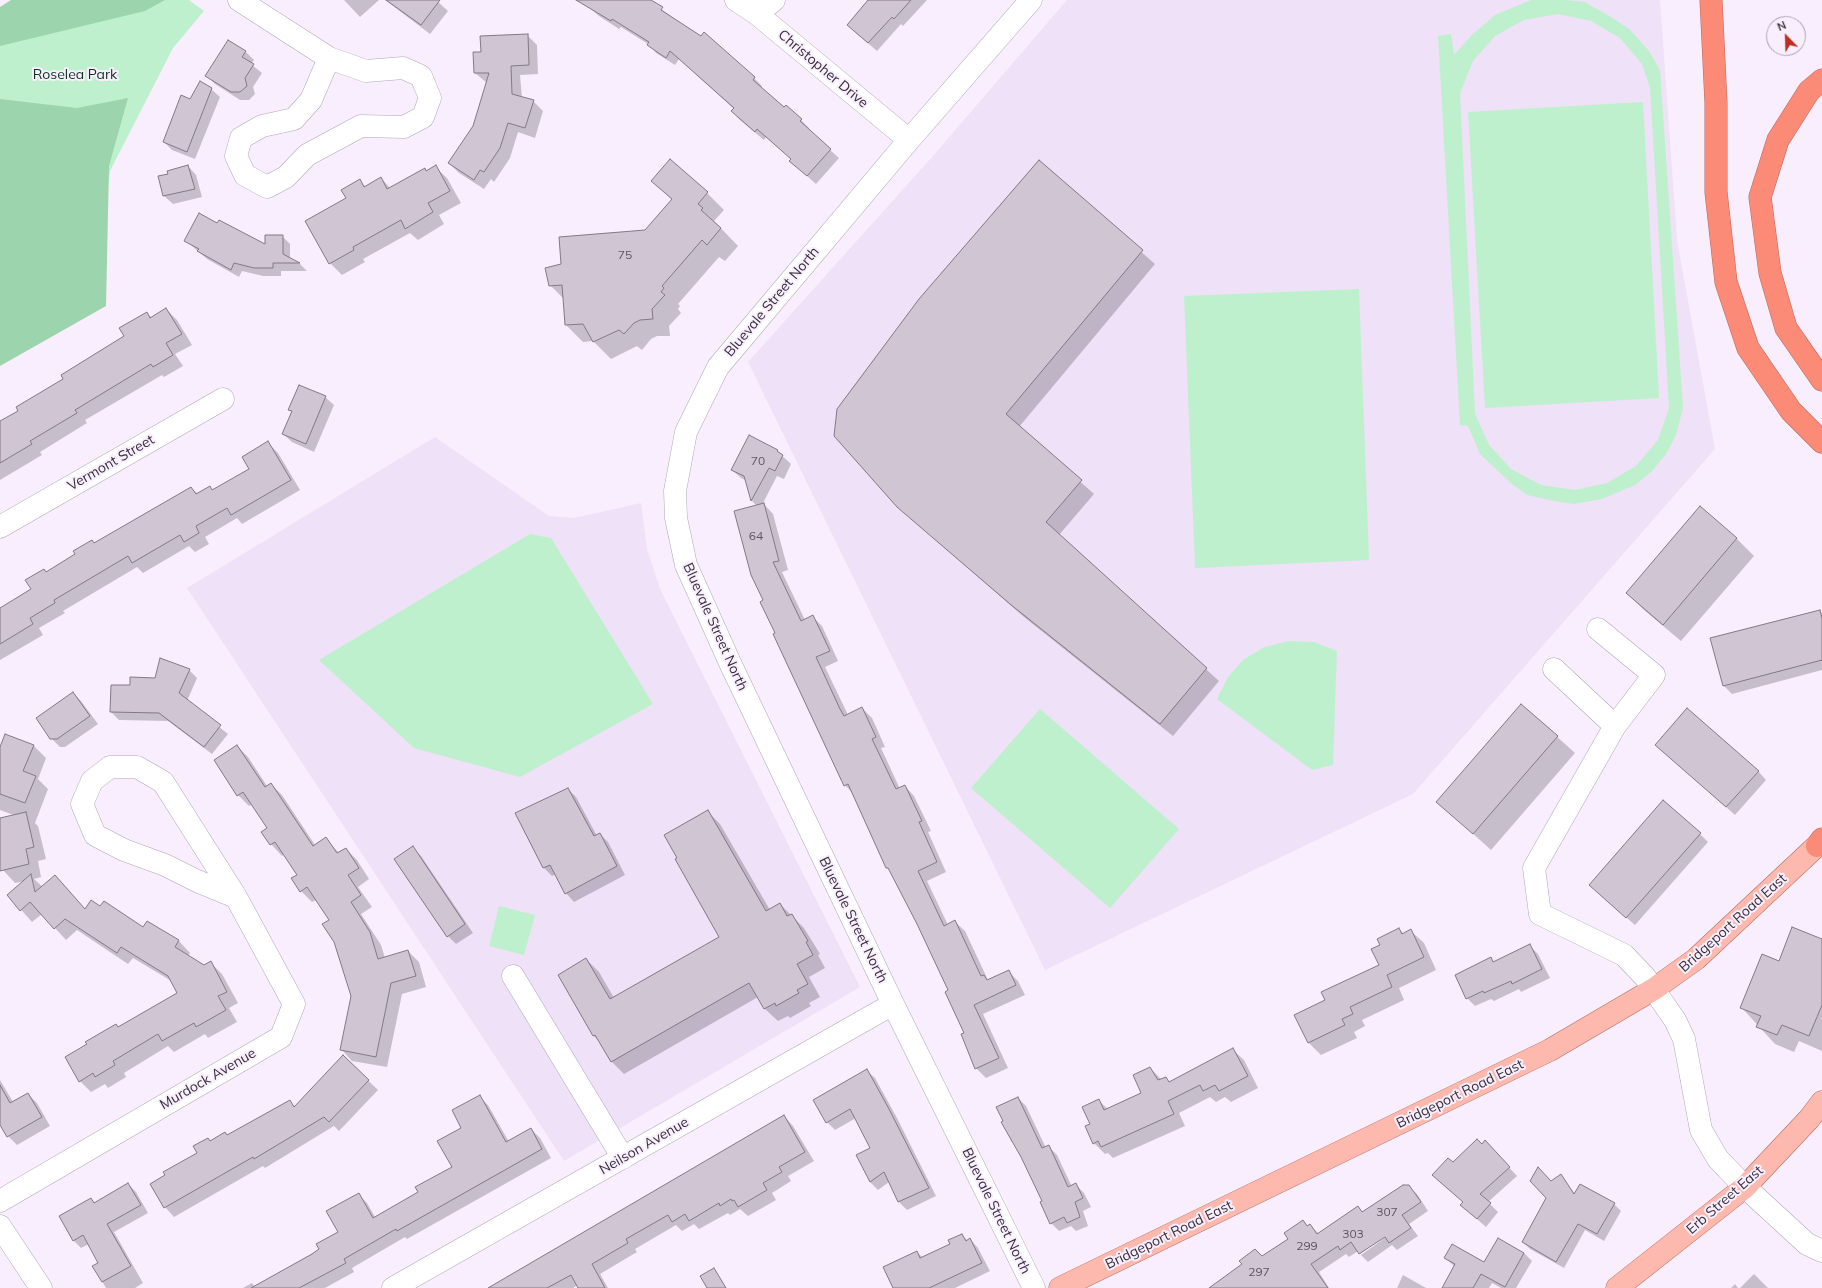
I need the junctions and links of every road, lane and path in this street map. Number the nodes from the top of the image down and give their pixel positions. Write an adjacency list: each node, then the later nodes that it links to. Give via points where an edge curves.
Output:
1 (239, 0): 7 (street)
2 (736, 0): 6 (street, Christopher Drive)
3 (774, 0): 6 (street)
4 (1031, 0): 9 (street, Bluevale Street North)
5 (1711, 0): 12 (highway, via 1716,103 1716,192 1726,282 1748,348 1791,411)
6 (757, 14): 9 (street, Christopher Drive)
7 (329, 58): 7 (street, via 311,100 294,119 262,126 241,138 236,156 245,175 266,187 286,177 307,156 361,126 404,127 423,117 430,98 421,76 403,68 366,71)
8 (1822, 80): 10 (highway, via 1809,91 1778,140 1760,197 1770,273 1786,328)
9 (909, 140): 21 (street, Bluevale Street North, via 718,367 686,432 675,491 676,518 686,565 731,665)
10 (1822, 380)
11 (223, 399): 13 (street, Vermont Street)
12 (1822, 442)
13 (0, 527)
14 (1598, 629): 16 (street, via 1654,675)
15 (1554, 669): 16 (street)
16 (1615, 726): 20 (street, via 1534,868 1540,914 1624,955)
17 (1820, 842): 20 (main road, Bridgeport Road East, via 1696,959)
18 (236, 897): 18 (street, Murdock Avenue, via 163,782 137,767 110,767 92,781 82,804 95,835 124,850 165,865); 25 (street, Murdock Avenue, via 294,1004 281,1037)
19 (513, 976): 23 (street)
20 (1654, 989): 24 (street, via 1675,1020 1684,1039 1702,1130 1718,1159); 31 (main road, Bridgeport Road East, via 1550,1050)
21 (894, 1004): 23 (street, Neilson Avenue); 30 (street, Bluevale Street North)
22 (1822, 1102): 24 (main road, Erb Street East)
23 (623, 1158): 29 (street, Neilson Avenue)
24 (1745, 1187): 27 (street, via 1807,1244); 32 (main road, Erb Street East)
25 (0, 1200)
26 (0, 1226): 28 (street)
27 (1822, 1251)
28 (41, 1288)
29 (394, 1288)
30 (1034, 1288)
31 (1060, 1288)
32 (1617, 1288)

